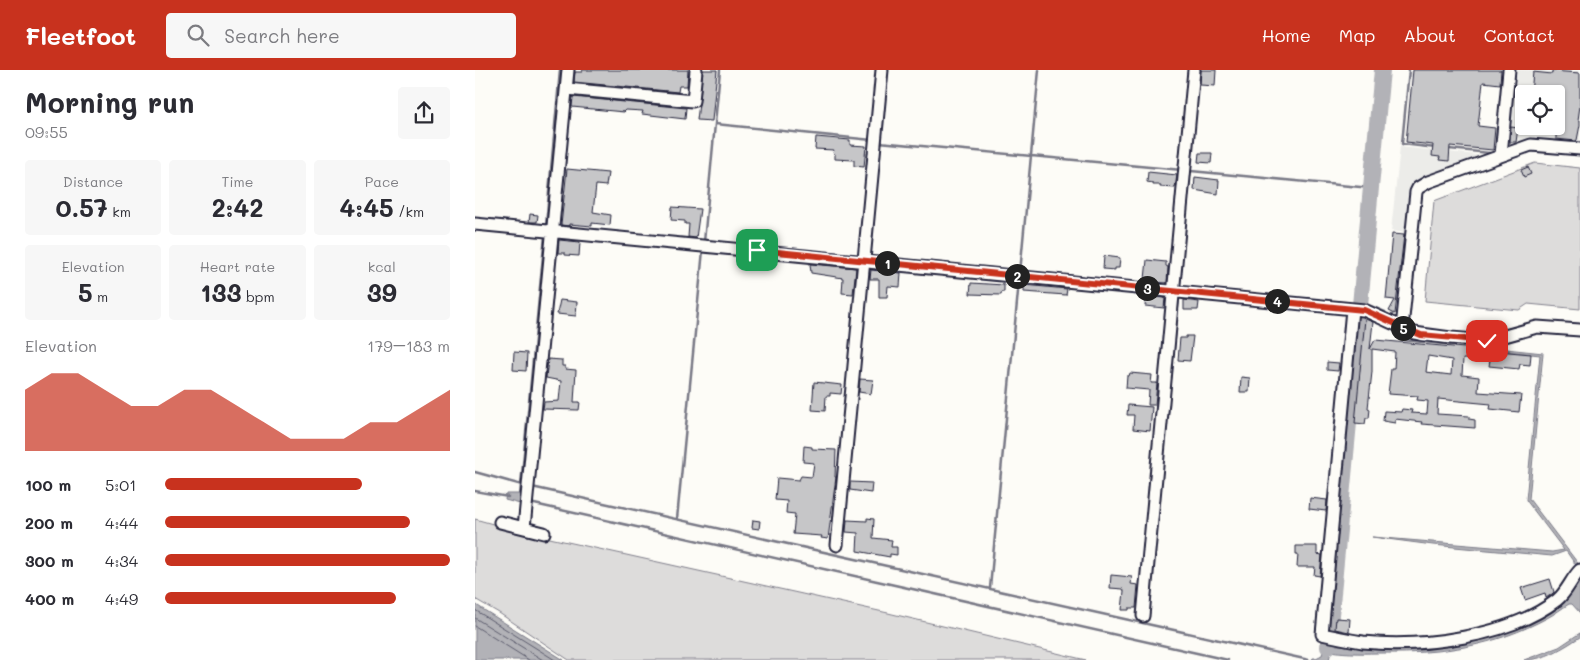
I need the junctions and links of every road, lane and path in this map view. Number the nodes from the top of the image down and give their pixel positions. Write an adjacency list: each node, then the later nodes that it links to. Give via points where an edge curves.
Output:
1 (568, 70): 6 (street)
2 (696, 70): 6 (street, via 693,100)
3 (882, 70): 11 (street)
4 (1194, 70): 12 (street)
5 (1509, 70): 8 (street)
6 (567, 89): 10 (street)
7 (1580, 149): 8 (street, via 1531,145)
8 (1501, 156): 14 (street, via 1418,188)
9 (475, 224): 10 (street)
10 (553, 231): 11 (street); 17 (street)
11 (864, 260): 12 (street); 19 (street)
12 (1178, 291): 13 (street); 21 (street)
13 (1357, 309): 14 (street); 20 (street, via 1322,634 1365,642 1403,643 1447,640 1481,633 1525,618 1558,600)
14 (1402, 328): 15 (street, via 1421,335 1479,341 1537,328)
15 (1580, 330)
16 (500, 522): 17 (street)
17 (524, 528): 18 (street)
18 (543, 533)
19 (837, 545)
20 (1579, 571)
21 (1143, 616)

